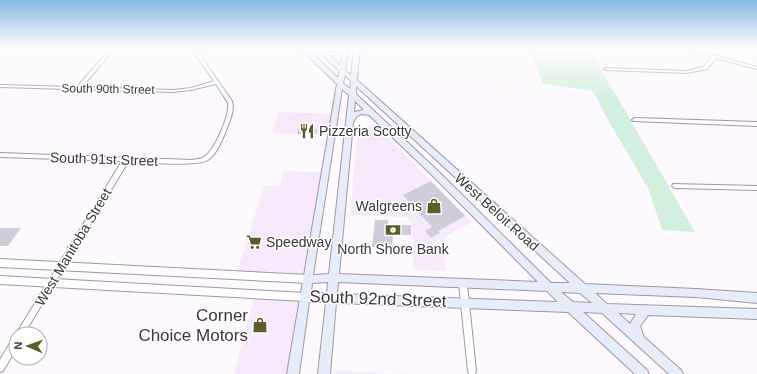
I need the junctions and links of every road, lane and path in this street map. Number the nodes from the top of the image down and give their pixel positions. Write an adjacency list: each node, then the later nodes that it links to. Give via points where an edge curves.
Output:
1 (98, 65): 16 (street)
2 (205, 65): 13 (street)
3 (321, 65): 14 (main road, West Beloit Road)
4 (338, 65): 11 (main road, West Beloit Road)
5 (343, 65): 11 (main road)
6 (355, 65): 12 (main road)
7 (707, 65): 10 (street, via 687,72)
8 (747, 65): 9 (street)
9 (757, 68)
10 (606, 69)
11 (343, 70): 12 (main road, West Beloit Road); 14 (main road)
12 (353, 80): 17 (main road); 34 (main road, West Beloit Road)
13 (216, 82): 16 (street, South 90th Street, via 191,89 174,90); 23 (street, South 91st Street, via 231,105 229,116 212,153 207,158 192,162)
14 (341, 85): 17 (main road, West Beloit Road); 29 (main road)
15 (0, 86): 16 (street, South 90th Street)
16 (79, 88)
17 (352, 96): 18 (main road, West Beloit Road); 21 (main road)
18 (371, 113): 21 (main road, via 355,114); 33 (main road, West Beloit Road)
19 (635, 120): 20 (street)
20 (757, 124)
21 (349, 125): 28 (main road)
22 (0, 155): 23 (street, South 91st Street)
23 (126, 160): 27 (street, West Manitoba Street)
24 (675, 186): 25 (street)
25 (757, 188)
26 (0, 264): 27 (street, South 92nd Street)
27 (61, 266): 29 (street, South 92nd Street); 31 (street, West Manitoba Street)
28 (334, 278): 29 (main road, South 92nd Street); 32 (main road, South 92nd Street); 36 (main road)
29 (308, 279): 35 (main road)
30 (0, 280): 31 (street, South 92nd Street)
31 (52, 282): 35 (street, South 92nd Street); 43 (street, West Manitoba Street)
32 (463, 284): 33 (main road, South 92nd Street); 38 (street)
33 (549, 287): 34 (main road, South 92nd Street); 39 (main road, West Beloit Road)
34 (582, 288): 37 (main road, South 92nd Street); 40 (main road, West Beloit Road)
35 (305, 297): 36 (main road, South 92nd Street); 48 (main road)
36 (332, 297): 38 (main road, South 92nd Street); 49 (main road)
37 (757, 298)
38 (465, 302): 39 (main road, South 92nd Street); 47 (street)
39 (570, 307): 40 (main road, South 92nd Street); 50 (main road, West Beloit Road)
40 (604, 308): 41 (main road, South 92nd Street); 44 (main road, West Beloit Road)
41 (645, 310): 42 (main road, South 92nd Street); 44 (main road, via 635,325)
42 (757, 314)
43 (25, 326)
44 (641, 342): 51 (main road, West Beloit Road)
45 (8, 354): 46 (street)
46 (0, 368)
47 (472, 371)
48 (293, 374)
49 (324, 374)
50 (643, 374)
51 (677, 374)

